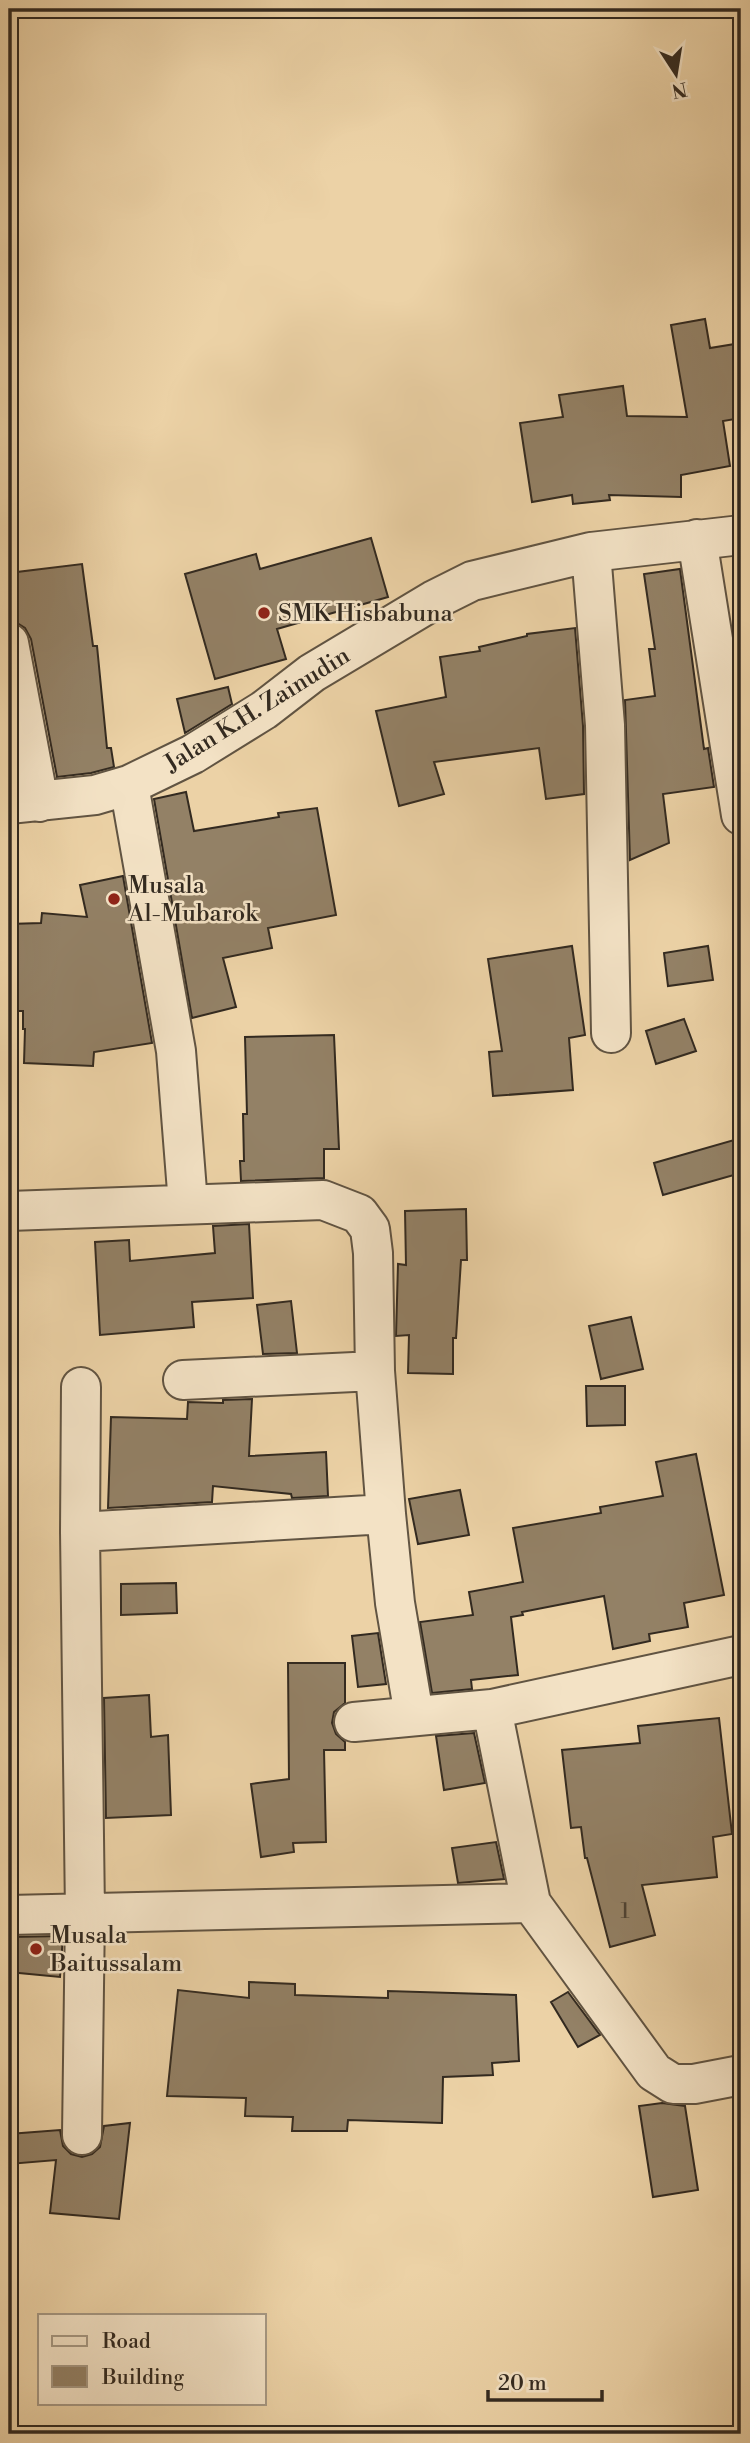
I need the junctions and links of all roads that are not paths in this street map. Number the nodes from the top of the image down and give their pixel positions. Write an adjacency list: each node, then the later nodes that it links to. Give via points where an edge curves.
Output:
1 (741, 534): 2 (street, Jalan K.H. Zainudin)
2 (697, 539): 3 (street, Jalan K.H. Zainudin); 7 (street)
3 (592, 551): 5 (street, Jalan K.H. Zainudin, via 472,581 434,600 312,673 264,710 193,754); 8 (street, via 605,724)
4 (9, 643): 6 (street)
5 (129, 785): 6 (street, Jalan K.H. Zainudin, via 95,795); 9 (street, via 176,1051)
6 (24, 803)
7 (741, 815)
8 (611, 1033)
9 (188, 1204): 10 (street); 11 (street, via 323,1200 359,1214 370,1229 373,1253)
10 (9, 1211)
11 (375, 1371): 12 (street); 14 (street)
12 (183, 1380)
13 (81, 1387): 15 (street)
14 (386, 1514): 15 (street); 18 (street, via 395,1604)
15 (80, 1532): 21 (street)
16 (741, 1655): 17 (street)
17 (492, 1709): 18 (street); 20 (street)
18 (414, 1715): 19 (street)
19 (354, 1722)
20 (531, 1903): 21 (street); 23 (street, via 654,2072 673,2084)
21 (85, 1913): 22 (street); 24 (street)
22 (9, 1915)
23 (741, 2075)
24 (82, 2135)

